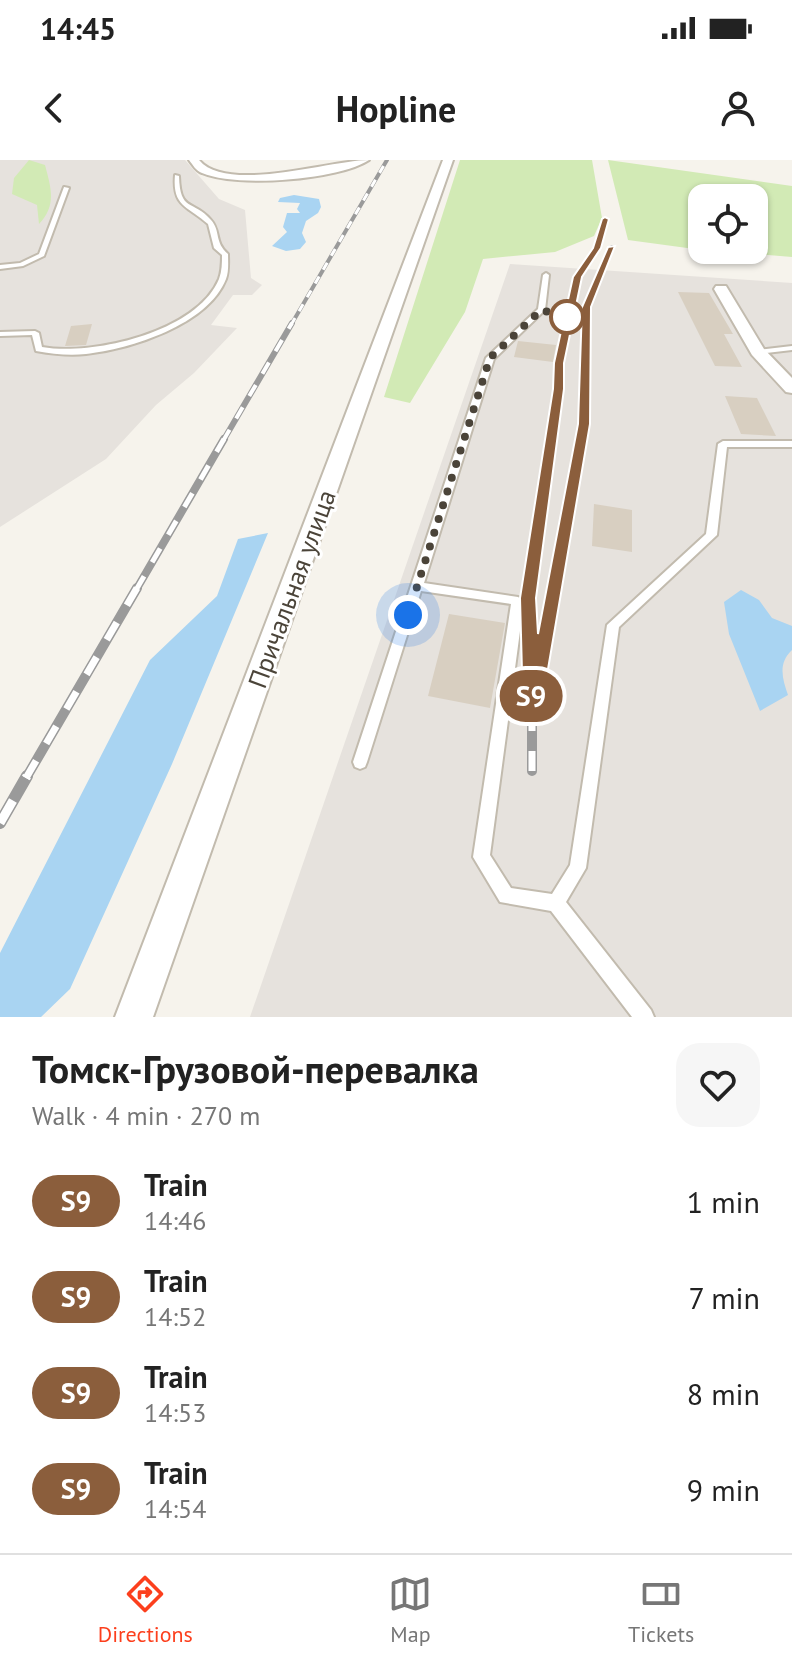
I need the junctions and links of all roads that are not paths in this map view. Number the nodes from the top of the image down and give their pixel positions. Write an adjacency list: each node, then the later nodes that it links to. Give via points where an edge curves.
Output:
1 (194, 160): 2 (street, via 202,170 214,173 269,176 345,168)
2 (364, 160)
3 (448, 160): 17 (street, Причальная улица)
4 (177, 176): 9 (lane, via 176,194 182,205 211,223 217,248 225,254 219,287 204,304 131,344 81,353 39,349 35,333)
5 (66, 188): 6 (lane, via 42,255)
6 (0, 267)
7 (546, 275): 14 (lane, via 541,310 490,358)
8 (721, 289): 11 (street)
9 (0, 334)
10 (792, 348): 11 (lane)
11 (758, 352): 12 (street)
12 (792, 388)
13 (792, 444): 16 (lane, via 723,444 711,535 613,625 578,868)
14 (417, 586): 15 (lane); 16 (lane, via 518,601 481,857 506,896)
15 (360, 762)
16 (556, 903): 18 (lane)
17 (134, 1017)
18 (644, 1017)

